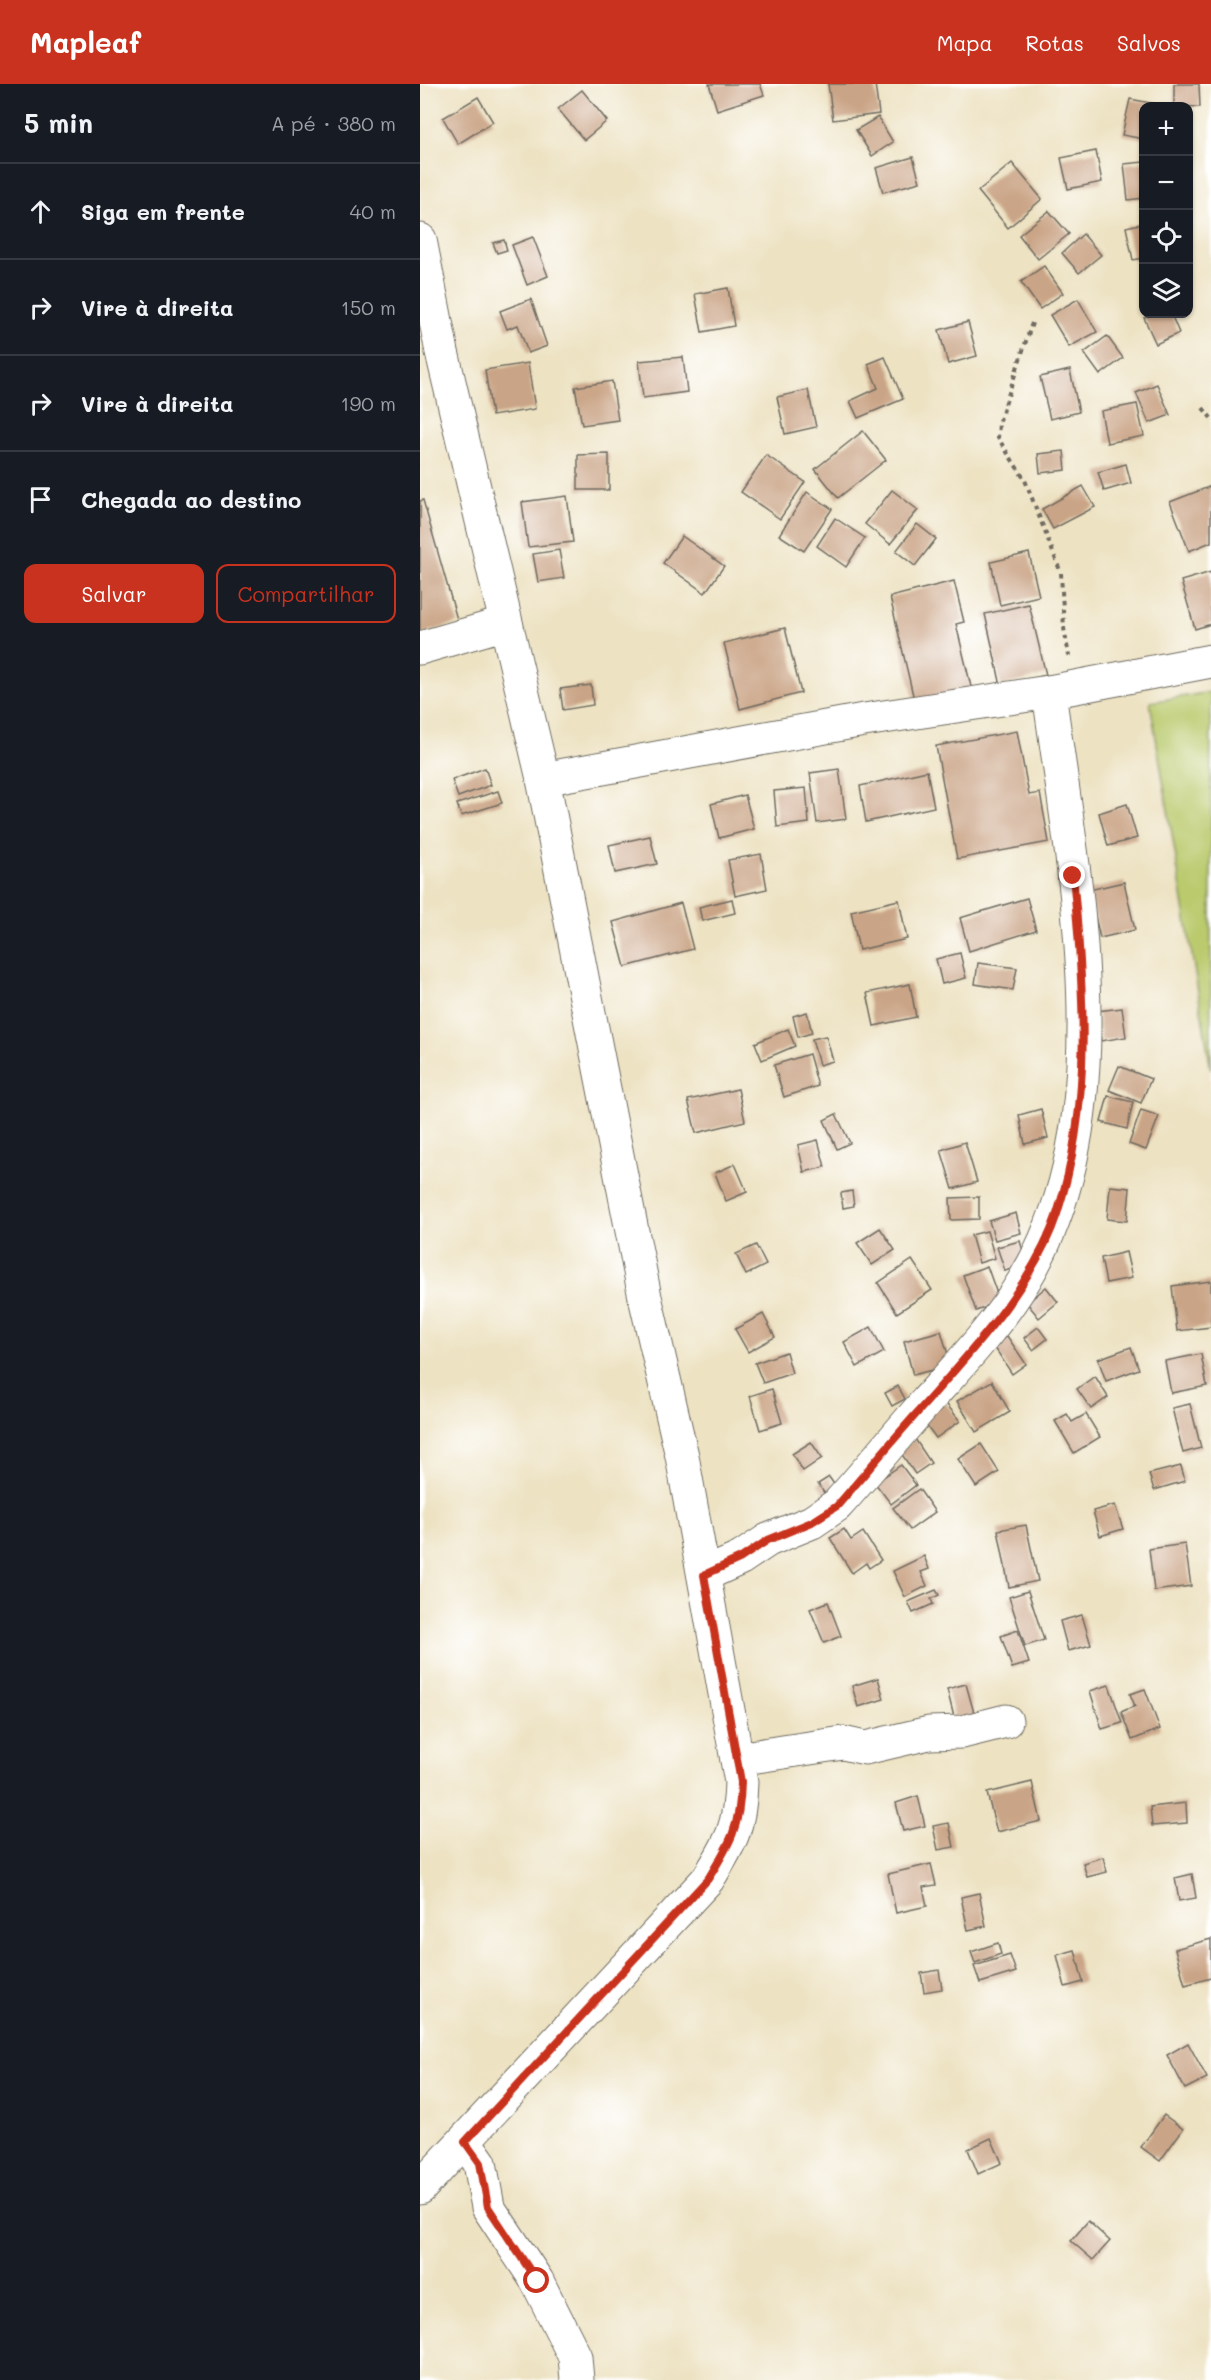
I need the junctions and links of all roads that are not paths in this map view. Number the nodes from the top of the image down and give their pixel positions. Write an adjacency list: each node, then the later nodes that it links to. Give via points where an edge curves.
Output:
1 (420, 240): 2 (street)
2 (431, 356): 3 (street)
3 (506, 623): 4 (street); 7 (street)
4 (420, 648)
5 (1211, 661): 6 (street)
6 (1062, 689): 7 (street, via 864,720); 8 (street, via 1082,964 1084,1056 1072,1159 1057,1215 1025,1279 984,1337 837,1506)
7 (543, 779): 8 (street)
8 (704, 1575): 10 (street)
9 (1006, 1721): 10 (street, via 865,1748 843,1743)
10 (737, 1759): 11 (street, via 740,1813 731,1841 708,1879)
11 (465, 2142): 12 (street); 13 (street, via 480,2163 488,2207 537,2281 574,2357)
12 (420, 2188)
13 (577, 2380)

